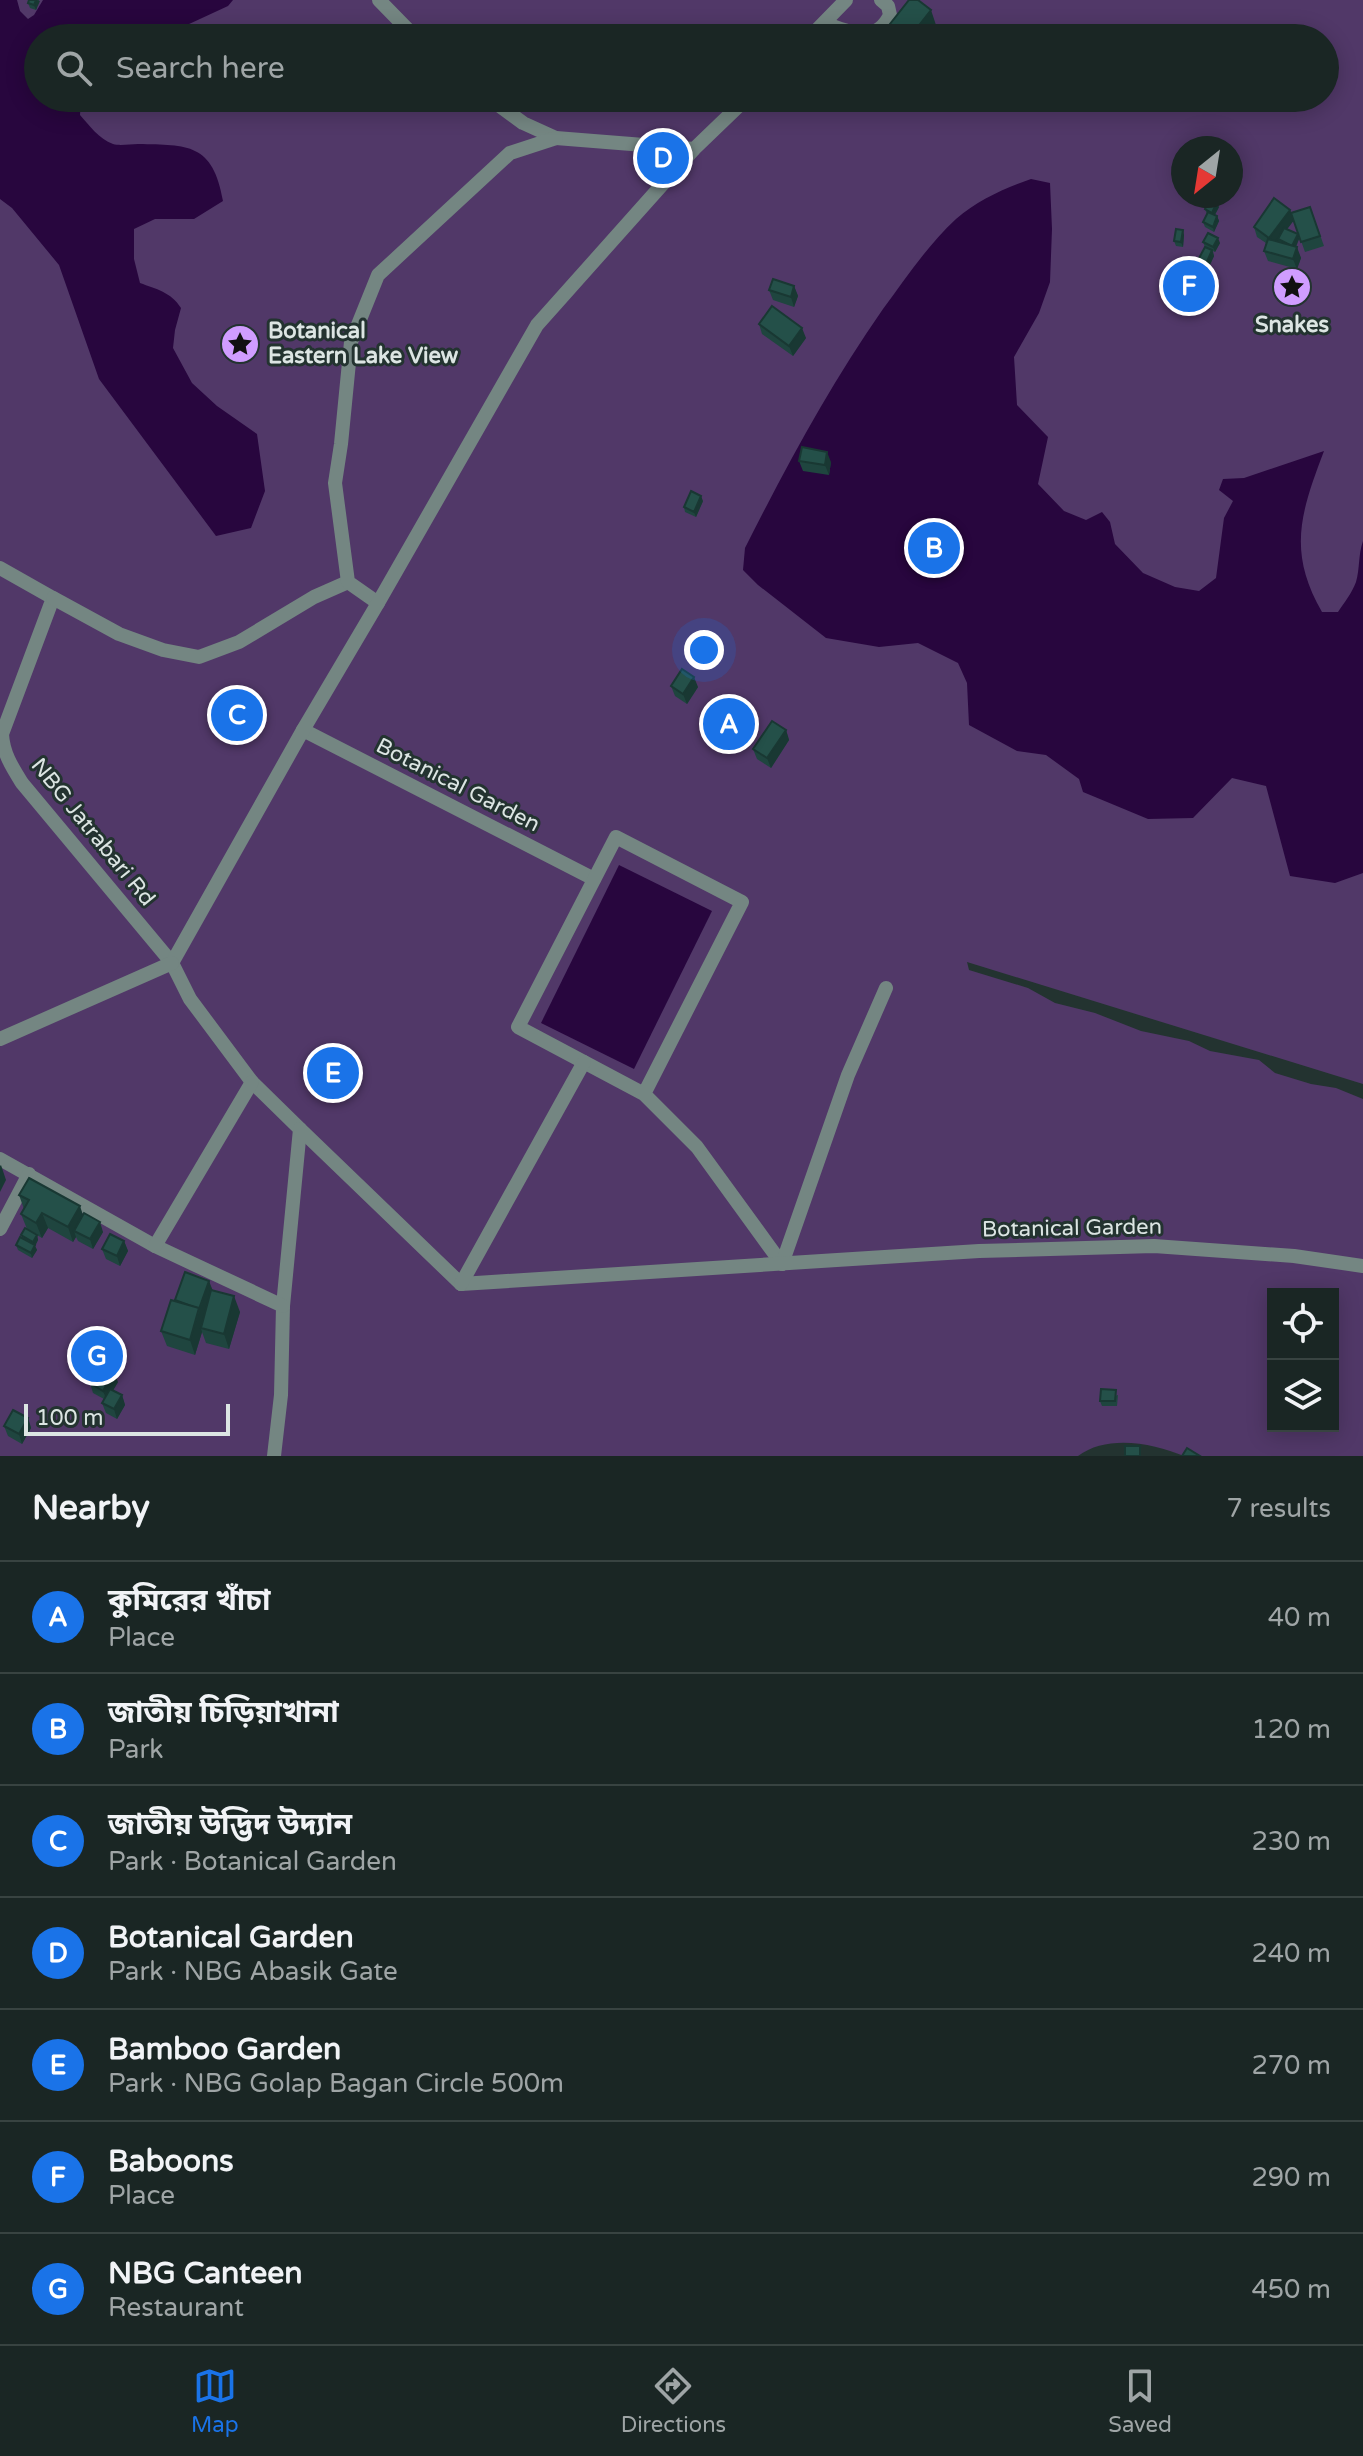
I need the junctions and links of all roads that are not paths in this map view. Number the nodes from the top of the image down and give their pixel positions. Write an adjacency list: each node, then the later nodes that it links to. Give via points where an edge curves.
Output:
1 (379, 0): 5 (street)
2 (846, 0): 4 (street)
3 (881, 0): 7 (street, via 890,15)
4 (825, 23): 6 (street)
5 (402, 24)
6 (829, 24)
7 (886, 24)
8 (508, 112): 10 (street)
9 (732, 112): 11 (street)
10 (556, 138): 11 (street); 13 (street, via 510,153 378,275 351,342 335,483)
11 (694, 149): 15 (street, via 537,325)
12 (0, 568): 14 (street)
13 (348, 582): 14 (street, via 239,642 199,657 119,634); 15 (street)
14 (53, 598): 18 (street, NBG Jatrabari Rd, via 2,734 9,764)
15 (378, 603): 16 (street)
16 (303, 730): 17 (street, Botanical Garden); 18 (street)
17 (594, 879): 21 (street, via 518,1027); 23 (street, via 616,837 742,902)
18 (172, 963): 20 (street); 22 (street, NBG Jatrabari Rd, via 190,999)
19 (886, 988): 29 (street, via 848,1075)
20 (0, 1039)
21 (584, 1062): 23 (street); 31 (street)
22 (252, 1082): 24 (street, NBG Jatrabari Rd); 28 (street)
23 (644, 1094): 29 (street, via 697,1147)
24 (300, 1129): 31 (street); 32 (street)
25 (0, 1159): 26 (street)
26 (29, 1174): 27 (street); 28 (street)
27 (0, 1229)
28 (155, 1246): 32 (street)
29 (782, 1264): 30 (street, Botanical Garden, via 1154,1246); 31 (street, Botanical Garden)
30 (1363, 1266)
31 (461, 1284)
32 (283, 1306): 33 (street)
33 (274, 1456)

